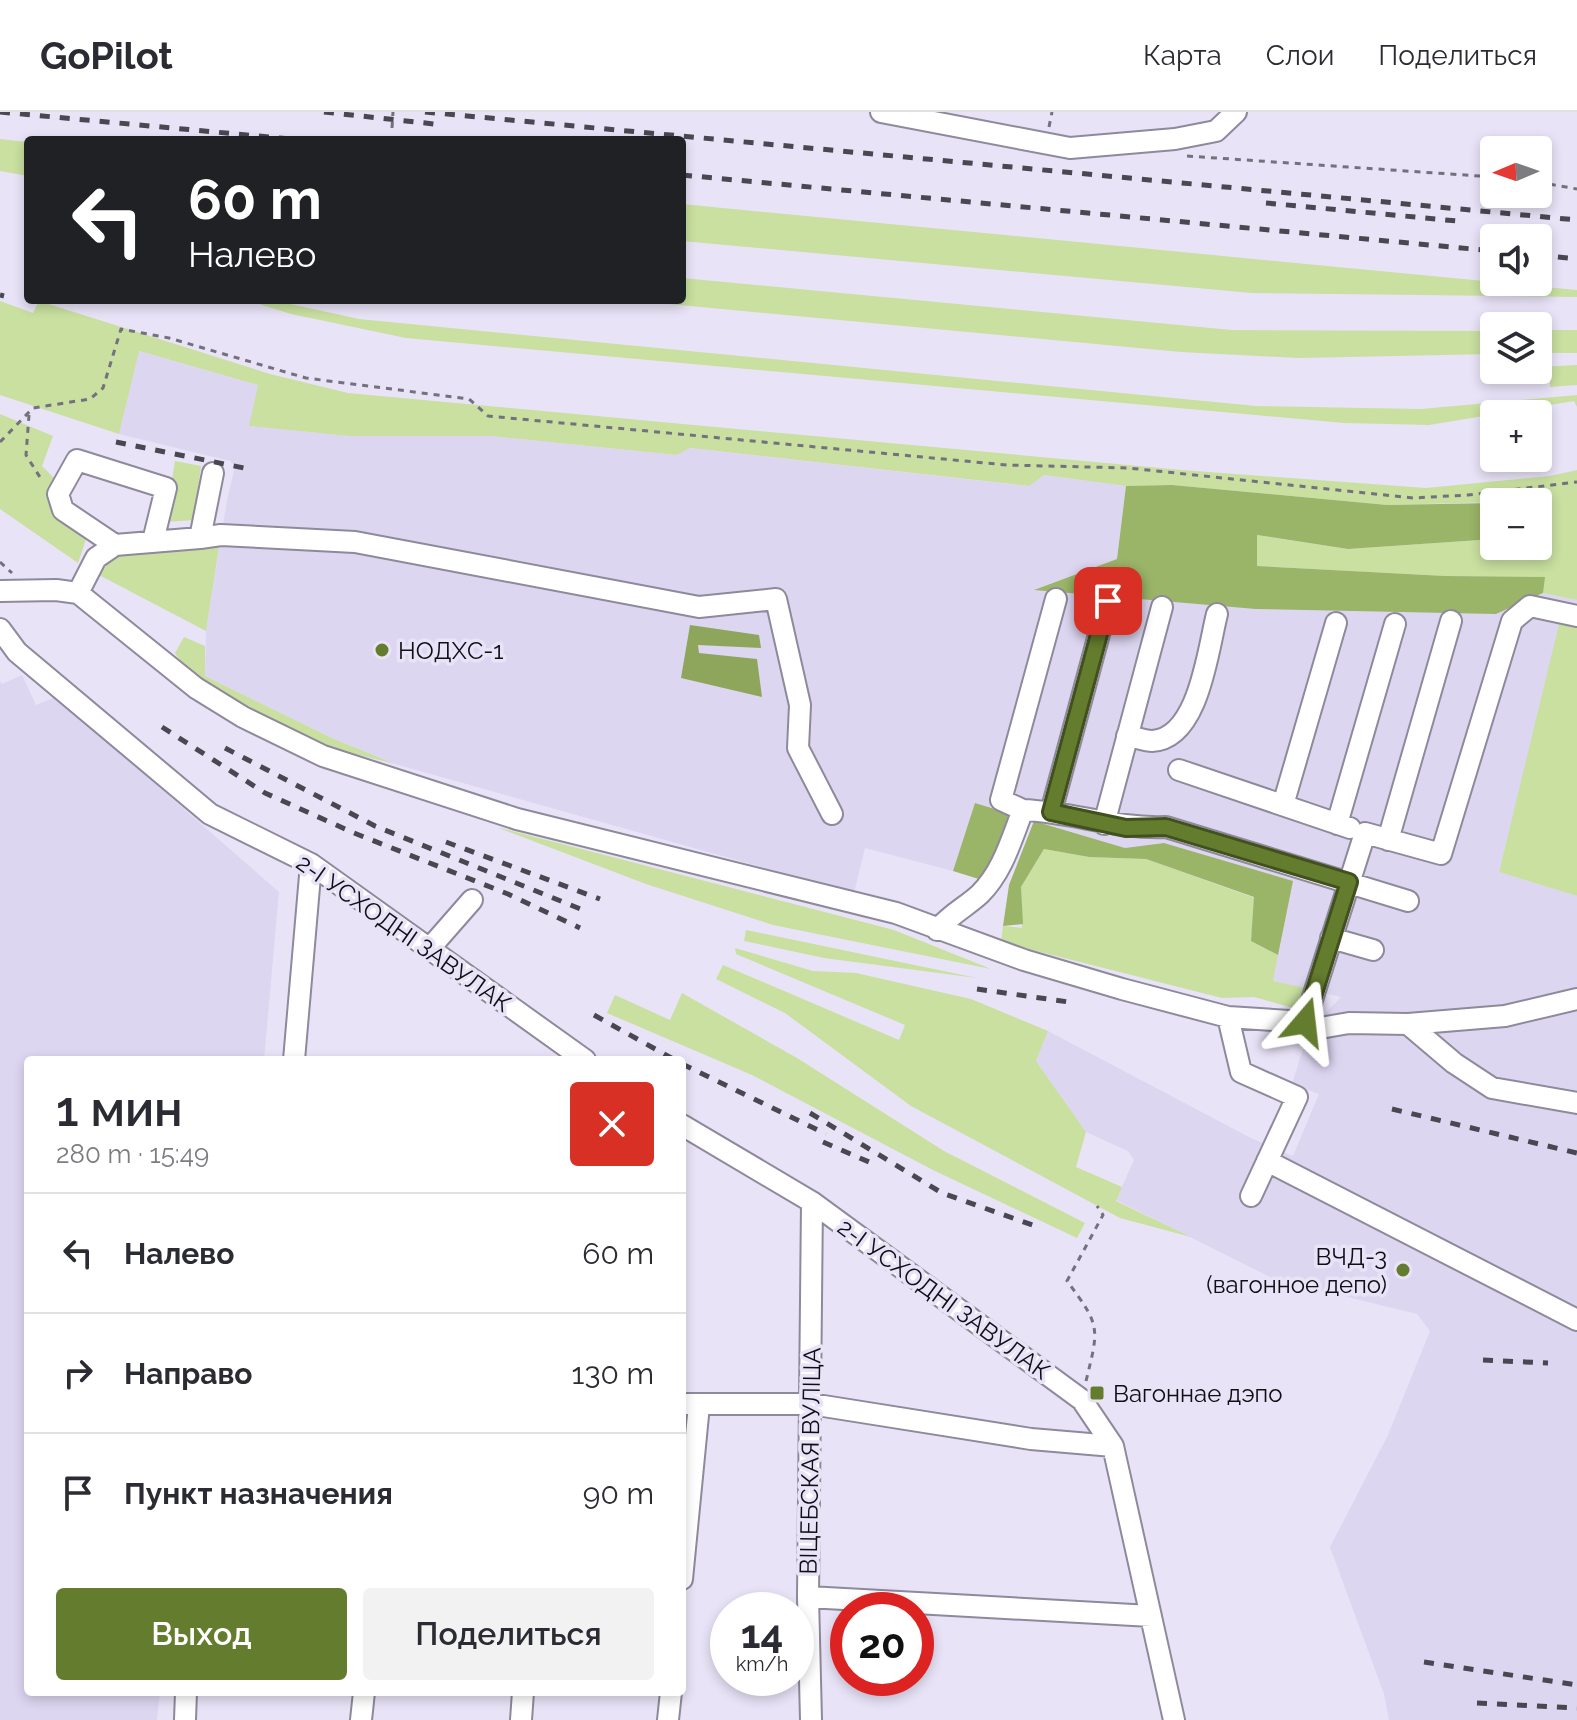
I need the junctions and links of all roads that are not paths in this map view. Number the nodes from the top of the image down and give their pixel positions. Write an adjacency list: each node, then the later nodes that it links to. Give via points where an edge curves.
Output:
1 (881, 112): 2 (street, via 1070,148 1216,131)
2 (1236, 112)
3 (213, 473): 4 (street)
4 (200, 538): 5 (street); 23 (street, via 355,542 699,607 776,599 800,705 798,748)
5 (153, 541): 6 (street); 6 (street, via 166,488 77,460 58,494 63,510)
6 (115, 545): 8 (street, via 96,558)
7 (0, 591): 8 (street)
8 (78, 593): 32 (street, via 196,688 323,756 517,819 896,913)
9 (1056, 599): 21 (street, via 1001,800)
10 (1108, 601): 22 (street)
11 (1162, 607): 18 (street)
12 (1217, 614): 18 (street, via 1191,713 1180,729 1154,741)
13 (1577, 616): 27 (street, via 1530,606 1512,621 1441,854)
14 (1451, 621): 27 (street)
15 (1336, 623): 20 (street)
16 (1395, 624): 25 (street)
17 (0, 629): 28 (street, 2-І УСХОДНІ ЗАВУЛАК, via 17,652 210,814)
18 (1127, 736): 24 (street)
19 (1179, 770): 20 (street)
20 (1283, 805): 25 (street)
21 (1023, 810): 22 (street); 32 (street, via 999,870 978,896 955,909)
22 (1051, 812): 24 (street)
23 (832, 814)
24 (1104, 824): 29 (street, via 1166,827)
25 (1337, 824): 26 (street)
26 (1365, 833): 27 (street); 29 (street)
27 (1388, 840)
28 (311, 864): 34 (street, 2-І УСХОДНІ ЗАВУЛАК); 40 (street)
29 (1349, 882): 31 (street); 33 (street)
30 (472, 900): 34 (street)
31 (1408, 901)
32 (937, 930): 37 (street)
33 (1331, 938): 35 (street); 38 (street)
34 (430, 948): 41 (street, 2-І УСХОДНІ ЗАВУЛАК)
35 (1373, 950)
36 (1577, 999): 39 (street, via 1505,1016)
37 (1228, 1017): 38 (street); 44 (street, via 1241,1072 1297,1097)
38 (1305, 1022): 39 (street, via 1309,1030 1349,1023)
39 (1408, 1024): 42 (street, via 1492,1088)
40 (294, 1056)
41 (579, 1056)
42 (1577, 1103)
43 (686, 1127): 46 (street, 2-І УСХОДНІ ЗАВУЛАК)
44 (1267, 1161): 45 (street); 47 (street)
45 (1251, 1196)
46 (812, 1202): 48 (street, ВІЦЕБСКАЯ ВУЛІЦА); 50 (street, 2-І УСХОДНІ ЗАВУЛАК, via 1082,1400)
47 (1577, 1320)
48 (811, 1404): 49 (street); 50 (street, via 1031,1439); 52 (street, ВІЦЕБСКАЯ ВУЛІЦА)
49 (690, 1405): 51 (street)
50 (1113, 1446): 54 (street)
51 (686, 1492)
52 (808, 1592)
53 (814, 1597): 54 (street)
54 (1151, 1616): 65 (street)
55 (186, 1696): 60 (street)
56 (364, 1696): 61 (street)
57 (523, 1696): 62 (street)
58 (671, 1696): 63 (street)
59 (810, 1696): 64 (street, ВІЦЕБСКАЯ ВУЛІЦА)
60 (185, 1720)
61 (361, 1720)
62 (521, 1720)
63 (668, 1720)
64 (811, 1720)
65 (1174, 1720)

